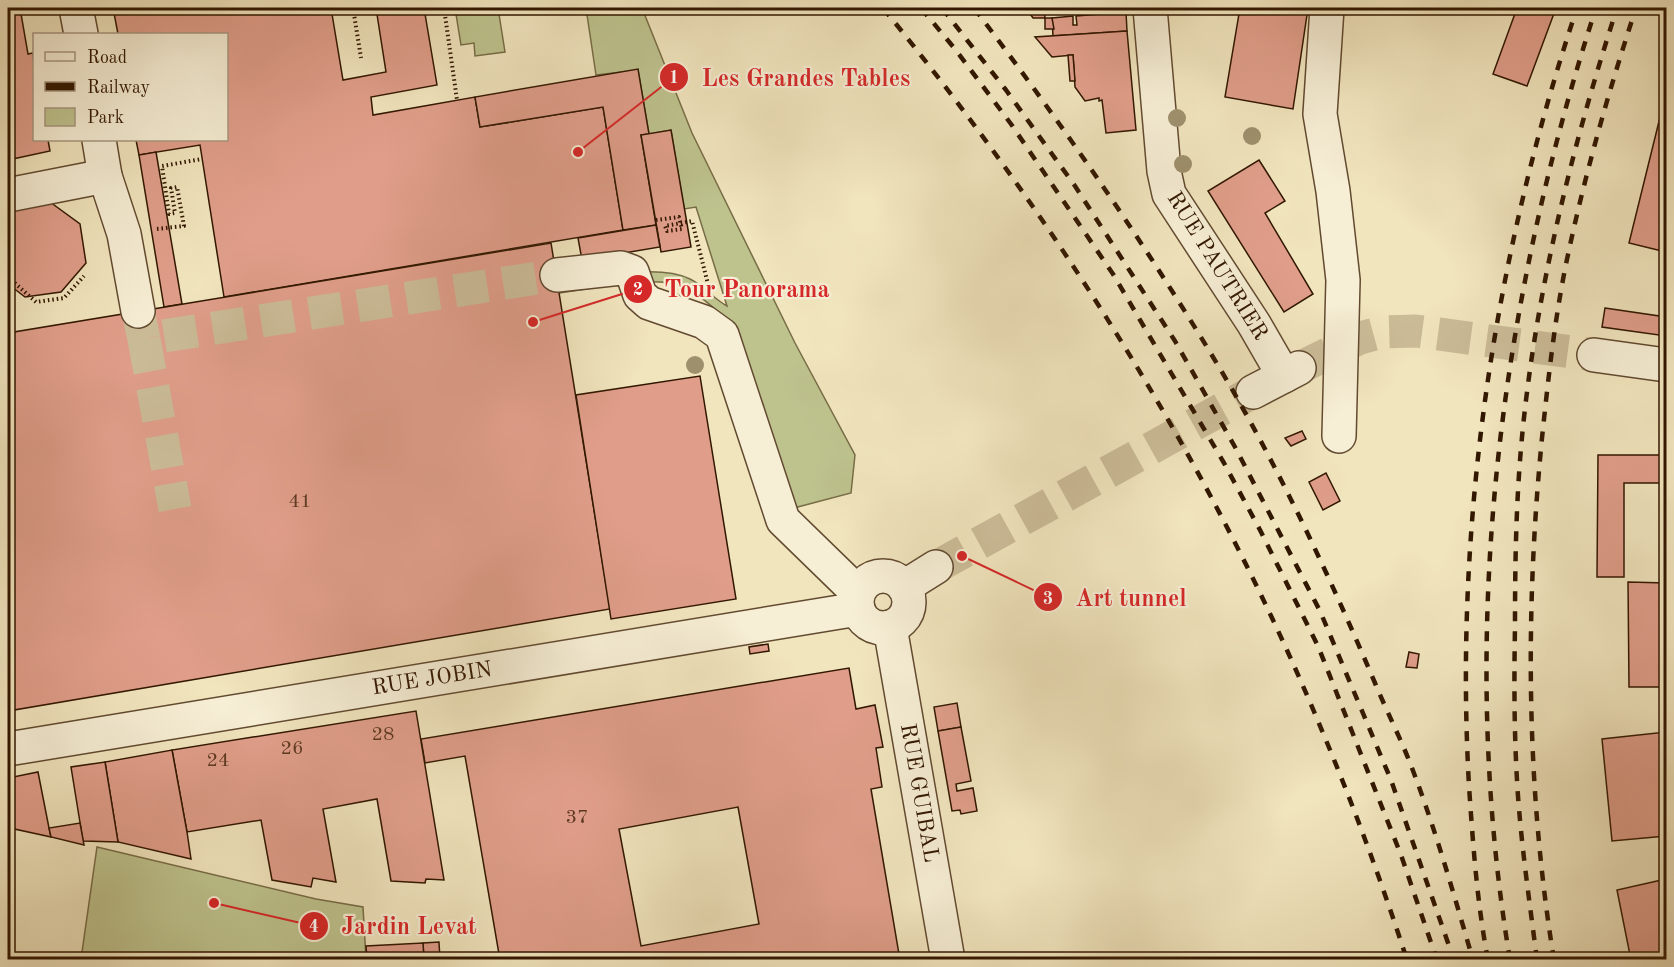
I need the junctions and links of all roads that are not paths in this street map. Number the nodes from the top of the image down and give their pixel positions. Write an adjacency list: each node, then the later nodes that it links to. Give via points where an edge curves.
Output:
1 (76, 8): 4 (street)
2 (1150, 8): 12 (street, RUE PAUTRIER, via 1169,194 1254,324 1292,372)
3 (1327, 8): 13 (street, via 1320,114 1343,280)
4 (81, 33)
5 (99, 141): 6 (street)
6 (105, 176): 7 (street); 9 (street, via 124,234)
7 (8, 195)
8 (557, 275): 16 (street, via 621,268 632,272 640,295 649,303 704,322 722,335 783,520)
9 (138, 311)
10 (1594, 355): 11 (street)
11 (1666, 365)
12 (1253, 392)
13 (1339, 436)
14 (936, 567): 15 (street)
15 (904, 587): 16 (street, via 889,576 879,576 863,585); 17 (street, via 908,596 905,615)
16 (858, 601): 17 (street, via 862,618 879,627); 18 (street, RUE JOBIN)
17 (890, 627): 19 (street, RUE GUIBAL)
18 (8, 749)
19 (948, 960)

